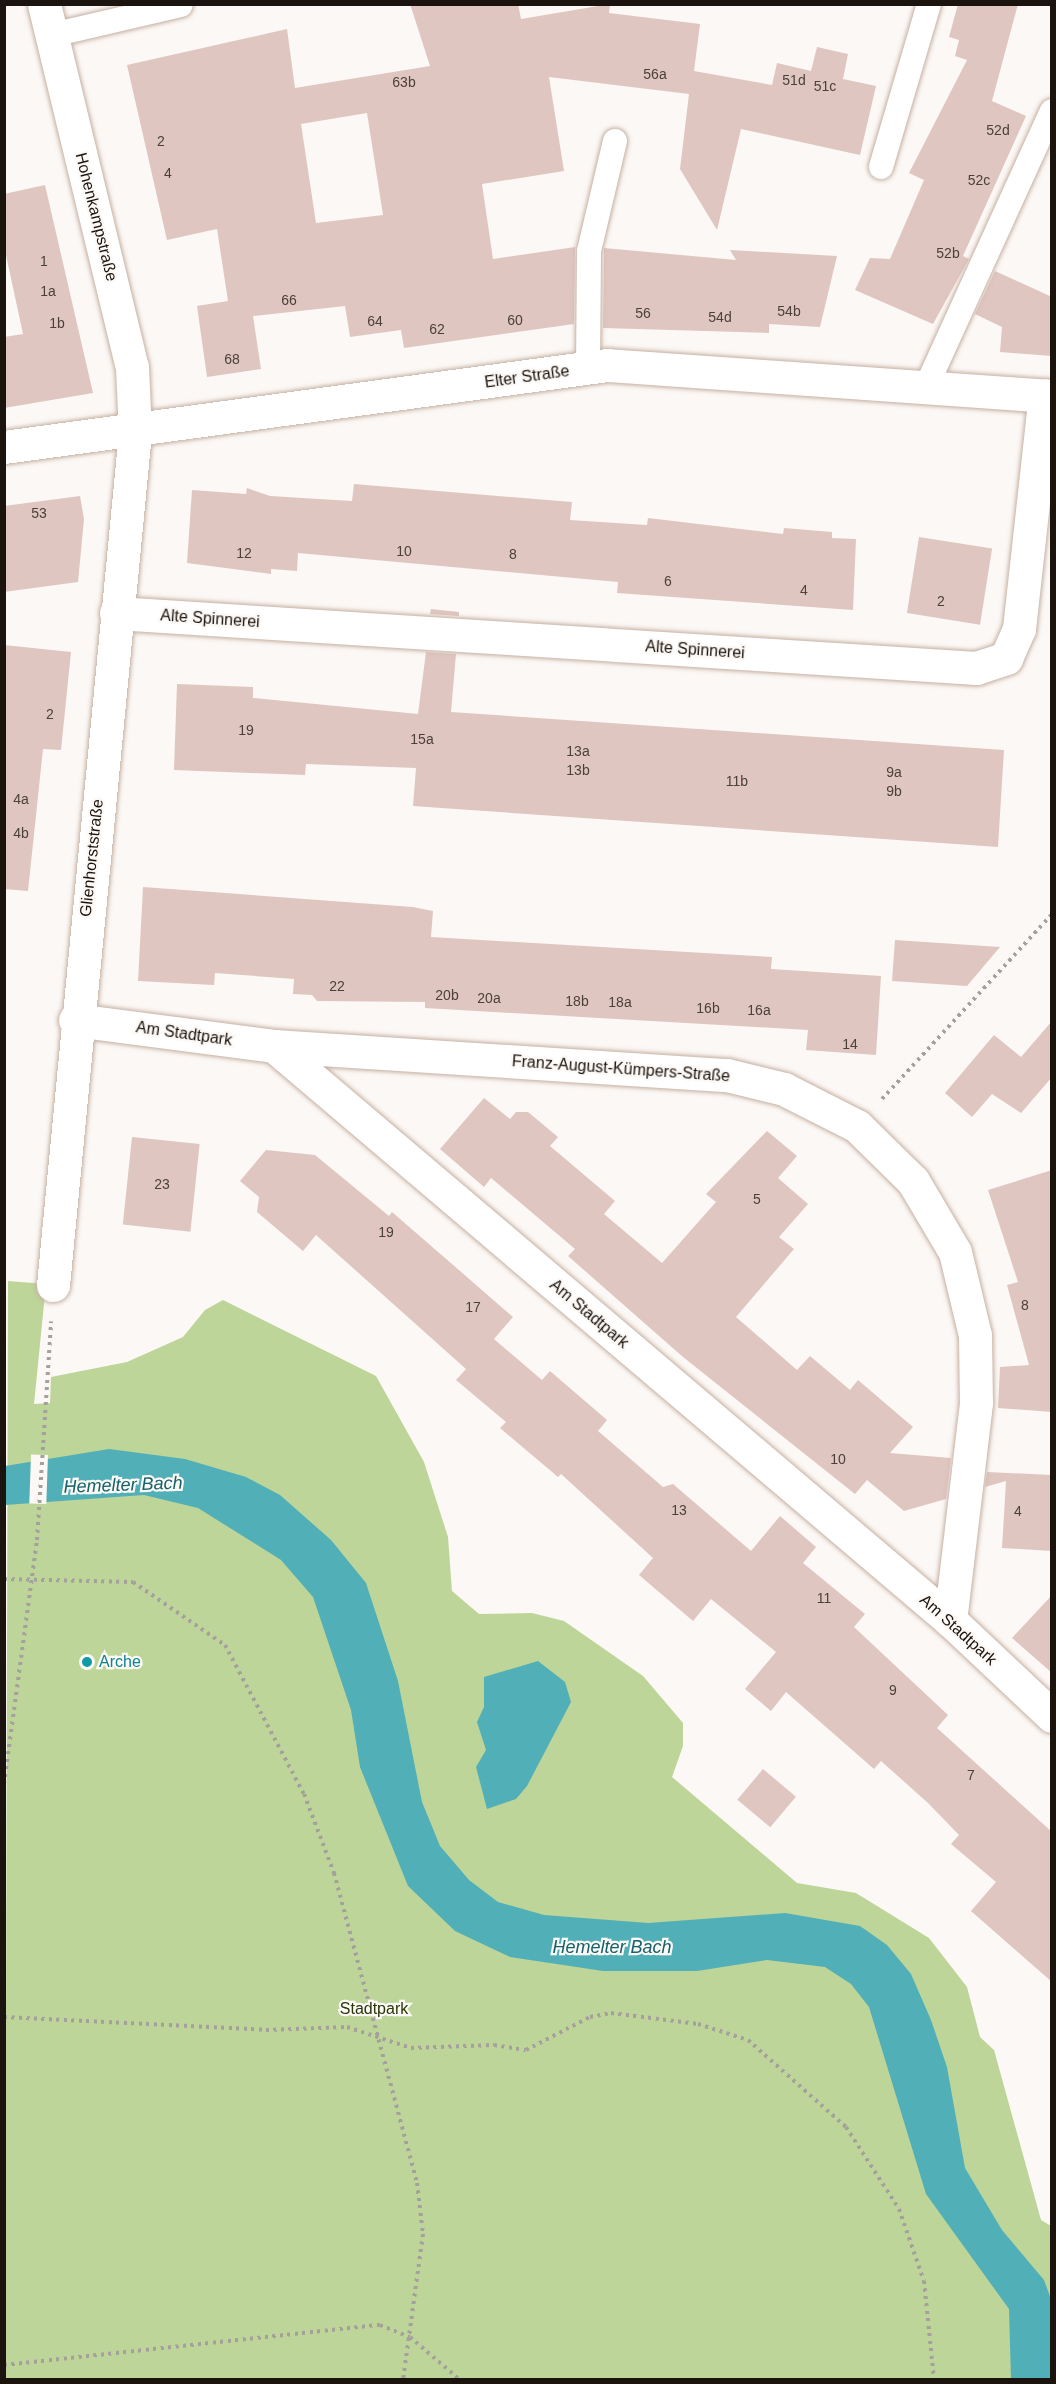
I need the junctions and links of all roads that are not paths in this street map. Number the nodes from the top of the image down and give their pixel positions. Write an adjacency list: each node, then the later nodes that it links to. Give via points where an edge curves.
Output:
1 (929, 4): 6 (lane)
2 (181, 5): 3 (lane)
3 (48, 20): 10 (street, Hohenkampstraße, via 132,367)
4 (1052, 111): 8 (lane)
5 (615, 141): 7 (lane, via 589,251)
6 (881, 167)
7 (588, 368): 8 (street, Elter Straße); 10 (street, Elter Straße)
8 (926, 387): 9 (street, Elter Straße)
9 (1048, 395): 12 (street, Alte Spinnerei, via 1019,629 1005,658 976,668)
10 (135, 432): 11 (street, Elter Straße); 12 (street, Glienhorststraße)
11 (4, 447)
12 (116, 613): 13 (street, Glienhorststraße)
13 (75, 1020): 14 (street, Am Stadtpark); 15 (street, Glienhorststraße)
14 (274, 1046): 16 (street, Am Stadtpark); 16 (street, Franz-August-Kümpers-Straße, via 727,1075 784,1089 857,1126 913,1181 955,1252 975,1335 976,1403)
15 (53, 1285)
16 (950, 1620): 17 (street, Am Stadtpark)
17 (1052, 1716)

